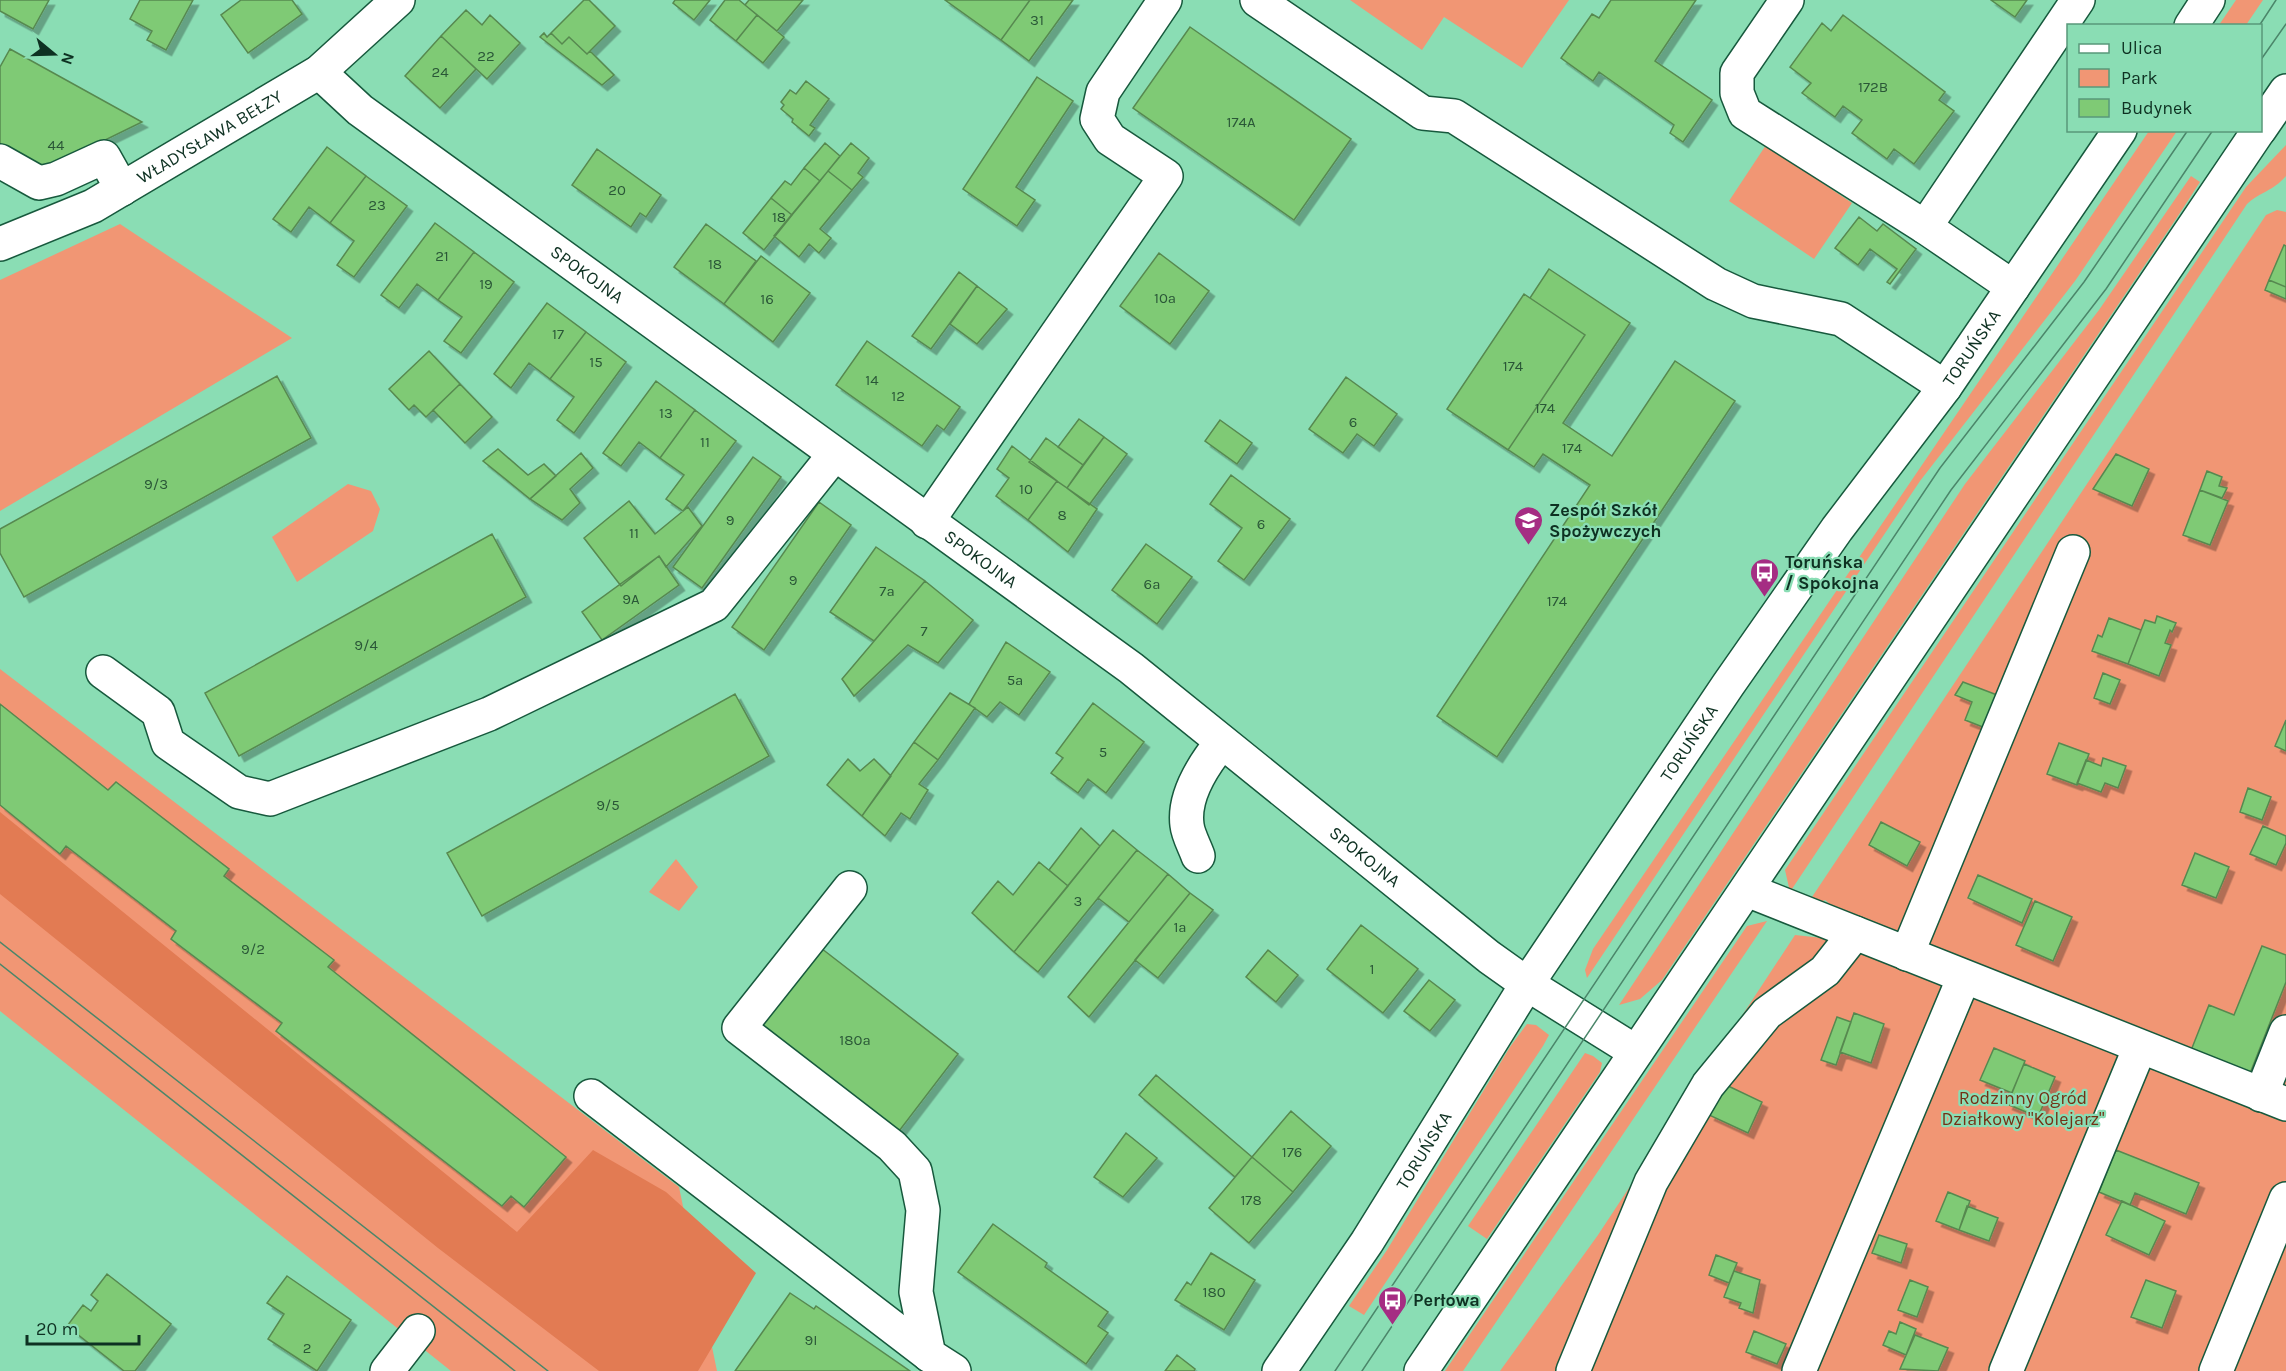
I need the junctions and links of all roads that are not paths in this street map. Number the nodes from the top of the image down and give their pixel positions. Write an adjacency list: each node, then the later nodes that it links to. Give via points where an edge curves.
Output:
1 (398, 0): 8 (main road, WŁADYSŁAWA BEŁZY)
2 (1165, 0): 20 (main road, via 1103,92 1096,119 1110,139 1166,176)
3 (1257, 0): 18 (main road, via 1423,113 1454,116 1716,284 1753,301 1841,319)
4 (1787, 0): 15 (main road, via 1737,73 1737,93 1745,113)
5 (2078, 0): 15 (main road)
6 (2208, 0): 7 (main road)
7 (2192, 24)
8 (319, 72): 14 (main road, WŁADYSŁAWA BEŁZY); 19 (main road, SPOKOJNA, via 360,110)
9 (2286, 91): 10 (main road)
10 (2262, 127)
11 (2119, 132): 17 (main road, TORUŃSKA)
12 (2259, 132): 26 (main road)
13 (0, 161): 14 (main road, via 39,183 104,157)
14 (122, 189): 16 (main road, WŁADYSŁAWA BEŁZY, via 93,206)
15 (1925, 227): 17 (main road)
16 (0, 244)
17 (2013, 287): 18 (main road, TORUŃSKA)
18 (1945, 387): 30 (main road, TORUŃSKA, via 1824,547)
19 (834, 455): 20 (main road, SPOKOJNA); 22 (main road, via 714,605 489,714 270,799 239,792 168,743 158,712)
20 (927, 522): 23 (main road, SPOKOJNA, via 1131,668)
21 (2073, 552): 28 (main road)
22 (103, 672)
23 (1222, 742): 24 (main road, via 1207,761 1190,796 1187,826); 30 (main road, SPOKOJNA)
24 (1198, 856)
25 (850, 888): 38 (main road, via 739,1028 892,1146 915,1171 923,1210 916,1292)
26 (1747, 891): 27 (main road); 33 (main road)
27 (1856, 933): 28 (main road); 42 (main road, via 1825,971 1767,1013 1708,1085 1651,1182)
28 (1907, 954): 29 (main road)
29 (1964, 977): 32 (main road); 43 (main road)
30 (1527, 984): 33 (main road, SPOKOJNA); 40 (main road, TORUŃSKA, via 1366,1242)
31 (2286, 1032): 35 (main road)
32 (2140, 1047): 35 (main road); 44 (main road)
33 (1636, 1052): 41 (main road)
34 (591, 1096): 38 (main road)
35 (2274, 1100)
36 (2286, 1199): 45 (main road)
37 (418, 1331): 39 (main road)
38 (941, 1363)
39 (387, 1371)
40 (1279, 1371)
41 (1421, 1371)
42 (1573, 1371)
43 (1798, 1371)
44 (2006, 1371)
45 (2216, 1371)

